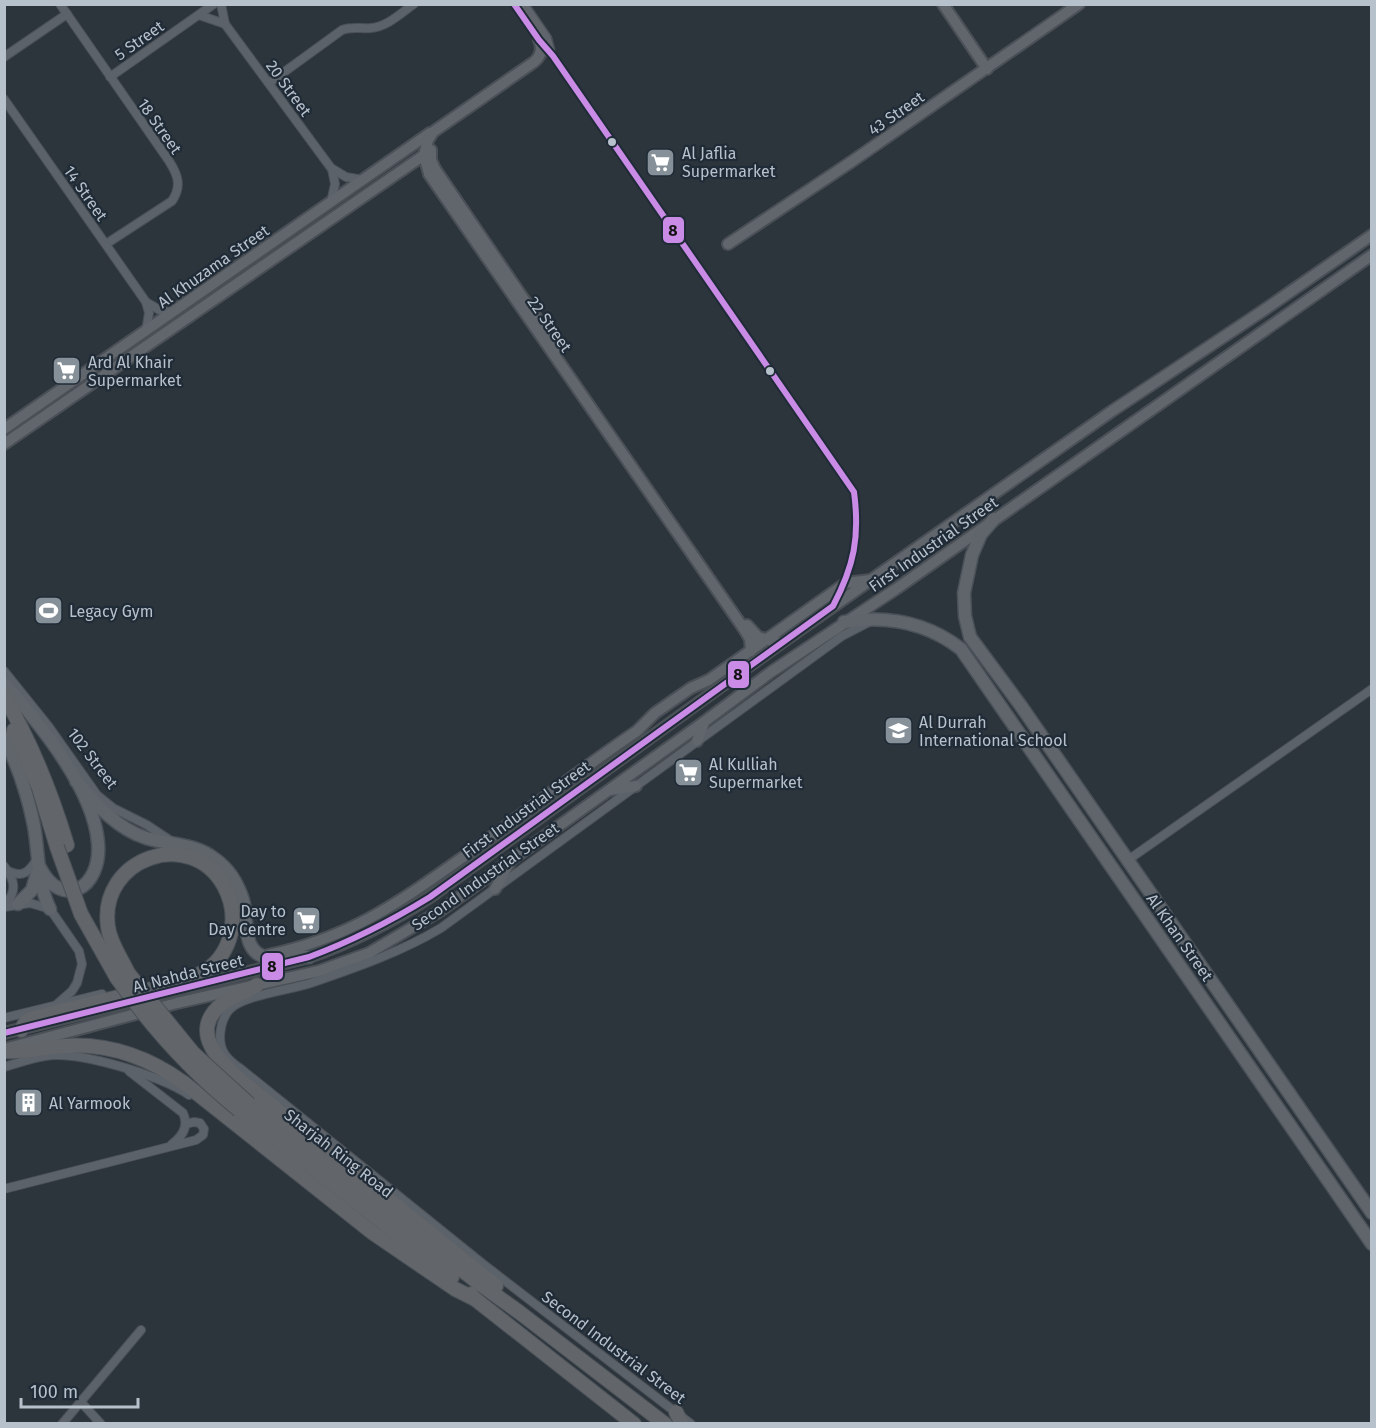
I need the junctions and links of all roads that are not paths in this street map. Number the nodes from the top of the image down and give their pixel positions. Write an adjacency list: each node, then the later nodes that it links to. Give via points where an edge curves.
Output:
1 (60, 4): 9 (street, 18 Street)
2 (214, 4): 10 (street, 5 Street)
3 (221, 4): 11 (street, 20 Street)
4 (414, 4): 17 (street, via 381,26 342,30)
5 (514, 4): 12 (main road)
6 (521, 4): 13 (main road, via 547,42)
7 (943, 4): 15 (street)
8 (1079, 4): 15 (street, 43 Street)
9 (67, 14): 14 (street); 16 (street, 18 Street)
10 (199, 15): 11 (street); 16 (street, 5 Street)
11 (225, 24): 17 (street, 20 Street)
12 (539, 40): 19 (street, via 541,50 534,62)
13 (548, 50): 20 (street, via 543,60 440,133)
14 (4, 57)
15 (987, 69): 26 (street, 43 Street)
16 (110, 77): 25 (street, 18 Street, via 176,172 179,187 172,201)
17 (269, 83): 21 (street, 20 Street)
18 (4, 99): 25 (street, 14 Street)
19 (438, 128): 20 (street, via 428,140); 22 (street, Al Khuzama Street)
20 (428, 153): 31 (street, Al Khuzama Street); 36 (street, 22 Street, via 448,189 750,630); 38 (street, 22 Street, via 429,174 744,628)
21 (331, 168): 22 (street, via 345,177); 23 (street, via 335,184)
22 (364, 180): 23 (street, Al Khuzama Street)
23 (331, 203): 29 (street, Al Khuzama Street)
24 (1371, 235): 33 (street, First Industrial Street)
25 (106, 244): 28 (street, 14 Street)
26 (728, 244)
27 (1371, 255): 32 (street, First Industrial Street)
28 (146, 302): 29 (street); 30 (street)
29 (172, 312): 30 (street, Al Khuzama Street)
30 (146, 331): 31 (street, Al Khuzama Street, via 35,407)
31 (5, 439)
32 (994, 519): 35 (street, First Industrial Street); 54 (main road, Al Khan Street, via 978,541 968,573 964,601 970,637)
33 (870, 580): 36 (street, via 846,583); 37 (street, First Industrial Street)
34 (875, 619): 35 (main road); 46 (street, Second Industrial Street, via 842,636); 84 (main road, Al Khan Street, via 923,628 960,649)
35 (844, 622): 44 (street, First Industrial Street)
36 (765, 640): 37 (street); 38 (street)
37 (780, 643): 57 (street, First Industrial Street)
38 (751, 651): 52 (street, via 655,713 637,731)
39 (4, 671): 50 (street, 102 Street, via 97,795)
40 (4, 683): 47 (main road)
41 (1371, 689): 54 (street)
42 (4, 696): 51 (highway, via 39,761 55,806)
43 (4, 712): 51 (highway)
44 (704, 722): 46 (street); 49 (street, First Industrial Street)
45 (4, 737): 55 (main road, via 26,791)
46 (697, 741): 48 (street, Second Industrial Street)
47 (76, 781): 50 (main road, via 104,812 127,829 147,838); 55 (main road, via 97,833 99,854 94,874 82,888 61,890 48,882)
48 (636, 786): 49 (street); 58 (street, Second Industrial Street)
49 (608, 790): 53 (street, First Industrial Street)
50 (175, 843): 64 (main road, via 203,851 231,874 243,900 248,941)
51 (62, 846): 68 (highway, Sharjah Ring Road, via 86,913)
52 (478, 846): 57 (street); 62 (street)
53 (513, 857): 58 (street); 66 (street, First Industrial Street, via 440,911)
54 (1128, 860): 83 (main road, Al Khan Street)
55 (38, 862): 56 (street, via 24,874); 59 (main road, via 32,890); 61 (main road, via 41,886)
56 (6, 869): 60 (street, via 14,891)
57 (468, 870): 63 (street, First Industrial Street)
58 (495, 889): 67 (street, Second Industrial Street, via 424,938)
59 (18, 904): 60 (street); 61 (street)
60 (4, 906)
61 (50, 909): 71 (street, via 79,951 82,964 72,991)
62 (376, 916): 63 (street); 64 (street, via 319,942)
63 (393, 921): 65 (street, First Industrial Street)
64 (263, 957): 65 (main road)
65 (309, 957): 73 (street, Al Nahda Street)
66 (346, 962): 67 (street); 69 (street, First Industrial Street)
67 (362, 964): 89 (street, Second Industrial Street, via 234,1006 222,1027 220,1040 225,1054 260,1086)
68 (123, 975): 70 (highway, via 108,925 115,886 139,862 153,857 181,855 204,864 222,882 233,909 226,949 196,976); 78 (highway, Sharjah Ring Road, bridge)
69 (257, 985): 75 (street, Al Nahda Street); 86 (highway, via 225,1002 213,1014 208,1039 215,1056 500,1288)
70 (119, 997): 71 (street, via 105,994); 73 (highway, via 33,1018)
71 (56, 1005): 72 (street)
72 (4, 1018)
73 (21, 1030): 74 (street, Al Nahda Street)
74 (4, 1033)
75 (4, 1050): 79 (highway, via 78,1045 118,1051 168,1072)
76 (4, 1067): 77 (street, via 46,1055 63,1055)
77 (126, 1068): 79 (street, via 167,1082); 80 (street, via 179,1109)
78 (244, 1107): 85 (highway, Sharjah Ring Road); 86 (highway, Sharjah Ring Road)
79 (222, 1113): 85 (highway, via 374,1233)
80 (186, 1124): 81 (street, via 182,1136); 81 (street, via 200,1123 203,1135)
81 (169, 1147): 82 (street)
82 (4, 1189)
83 (1371, 1213)
84 (1371, 1244)
85 (475, 1299): 92 (highway, Sharjah Ring Road)
86 (519, 1312): 93 (highway, Sharjah Ring Road)
87 (141, 1330): 88 (street)
88 (80, 1401): 90 (street); 91 (street)
89 (679, 1418): 94 (street, Second Industrial Street)
90 (62, 1424)
91 (101, 1424)
92 (634, 1424)
93 (665, 1424)
94 (691, 1424)

